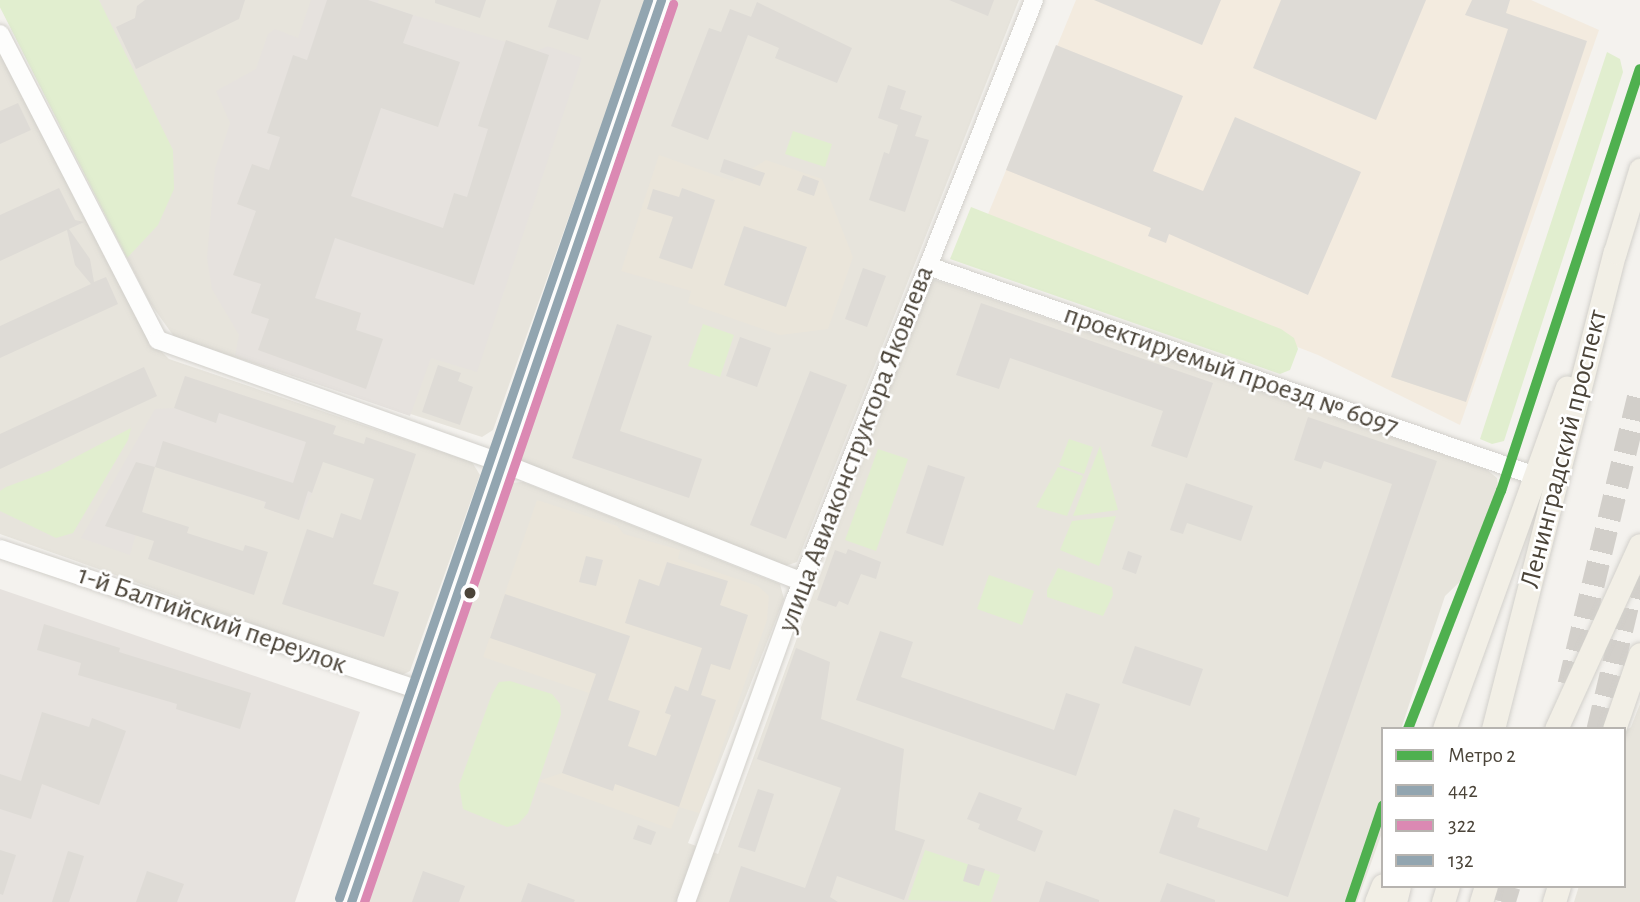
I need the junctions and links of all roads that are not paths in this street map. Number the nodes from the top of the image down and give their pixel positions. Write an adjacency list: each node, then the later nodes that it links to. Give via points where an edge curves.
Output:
1 (661, 0): 7 (street)
2 (1034, 0): 6 (street, улица Авиаконструктора Яковлева)
3 (0, 34): 7 (street, via 158,340)
4 (1640, 170): 5 (main road, Ленинградский проспект)
5 (1615, 252): 8 (main road); 15 (main road, Ленинградский проспект)
6 (928, 266): 8 (street, проектируемый проезд № 6097); 11 (street, улица Авиаконструктора Яковлева)
7 (502, 463): 11 (street); 13 (street)
8 (1535, 476): 14 (main road)
9 (1640, 545): 16 (main road)
10 (0, 549): 13 (street, 1-й Балтийский переулок)
11 (802, 582): 19 (street, улица Авиаконструктора Яковлева)
12 (1640, 654): 17 (main road)
13 (424, 692): 18 (street)
14 (1445, 727)
15 (1494, 727)
16 (1557, 727)
17 (1615, 727)
18 (351, 902)
19 (686, 902)

